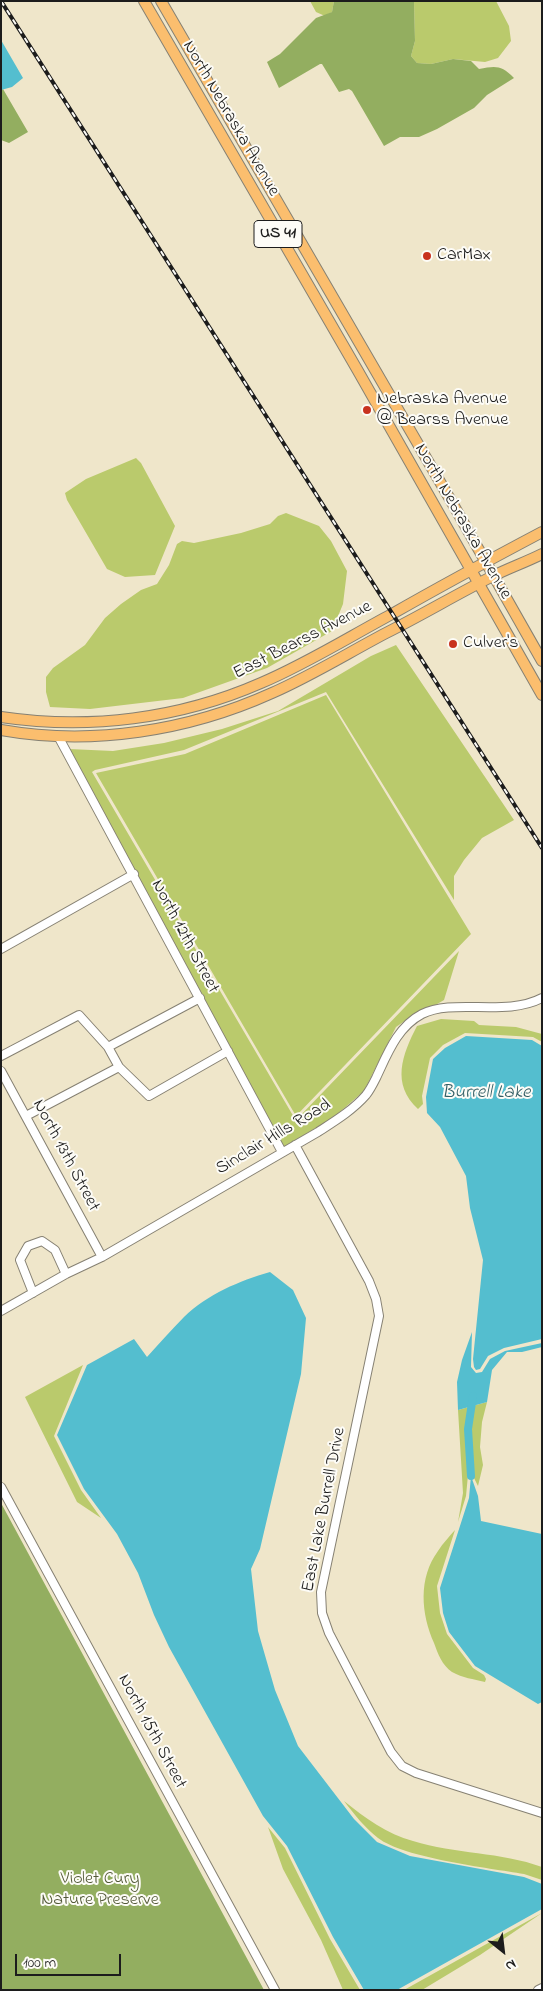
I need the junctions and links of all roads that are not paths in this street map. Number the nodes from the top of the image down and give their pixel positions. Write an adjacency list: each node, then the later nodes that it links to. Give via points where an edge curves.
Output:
1 (144, 1): 4 (main road, North Nebraska Avenue / US 41)
2 (161, 1): 3 (main road, North Nebraska Avenue / US 41)
3 (264, 179): 4 (street); 5 (main road, North Nebraska Avenue / US 41)
4 (251, 186): 6 (main road, North Nebraska Avenue / US 41)
5 (371, 364): 6 (main road); 9 (main road, North Nebraska Avenue / US 41)
6 (358, 371): 10 (main road, North Nebraska Avenue / US 41)
7 (542, 532): 9 (main road, East Bearss Avenue)
8 (542, 554): 11 (main road, East Bearss Avenue)
9 (486, 562): 10 (main road, East Bearss Avenue); 11 (main road, North Nebraska Avenue / US 41)
10 (471, 571): 12 (main road, North Nebraska Avenue / US 41); 15 (main road, East Bearss Avenue, via 262,683 210,702 150,717 98,722 51,723)
11 (494, 576): 12 (main road, East Bearss Avenue); 13 (main road, North Nebraska Avenue / US 41)
12 (478, 584): 14 (main road, North Nebraska Avenue / US 41); 17 (main road, East Bearss Avenue, via 273,693 233,709 143,732)
13 (542, 661)
14 (542, 696)
15 (1, 716)
16 (1, 730): 17 (main road, East Bearss Avenue)
17 (58, 736): 18 (street, North 12th Street)
18 (134, 874): 19 (street); 20 (street, North 12th Street)
19 (1, 949)
20 (200, 998): 22 (street); 23 (street, North 12th Street)
21 (542, 998): 28 (street, Sinclair Hills Road, via 510,1007 446,1009 422,1014 397,1037 367,1094 342,1116)
22 (108, 1047): 24 (street, via 79,1016); 25 (street)
23 (228, 1051): 25 (street, via 149,1096); 29 (street, North 12th Street)
24 (1, 1056)
25 (119, 1067): 27 (street)
26 (1, 1070): 27 (street, North 13th Street)
27 (26, 1116): 30 (street, North 13th Street)
28 (295, 1145): 29 (street, Sinclair Hills Road); 35 (street, East Lake Burrell Drive, via 369,1282 380,1316 321,1592 322,1613 329,1633 391,1752 402,1766 416,1774)
29 (282, 1152): 30 (street, Sinclair Hills Road)
30 (102, 1257): 31 (street, Sinclair Hills Road)
31 (66, 1274): 32 (street, Sinclair Hills Road); 32 (street, via 55,1250 42,1241 28,1246 20,1260)
32 (32, 1293): 33 (street, Sinclair Hills Road)
33 (1, 1311)
34 (1, 1487): 37 (street, North 15th Street)
35 (542, 1812)
36 (542, 1988): 38 (street)
37 (275, 1990)
38 (538, 1990)

